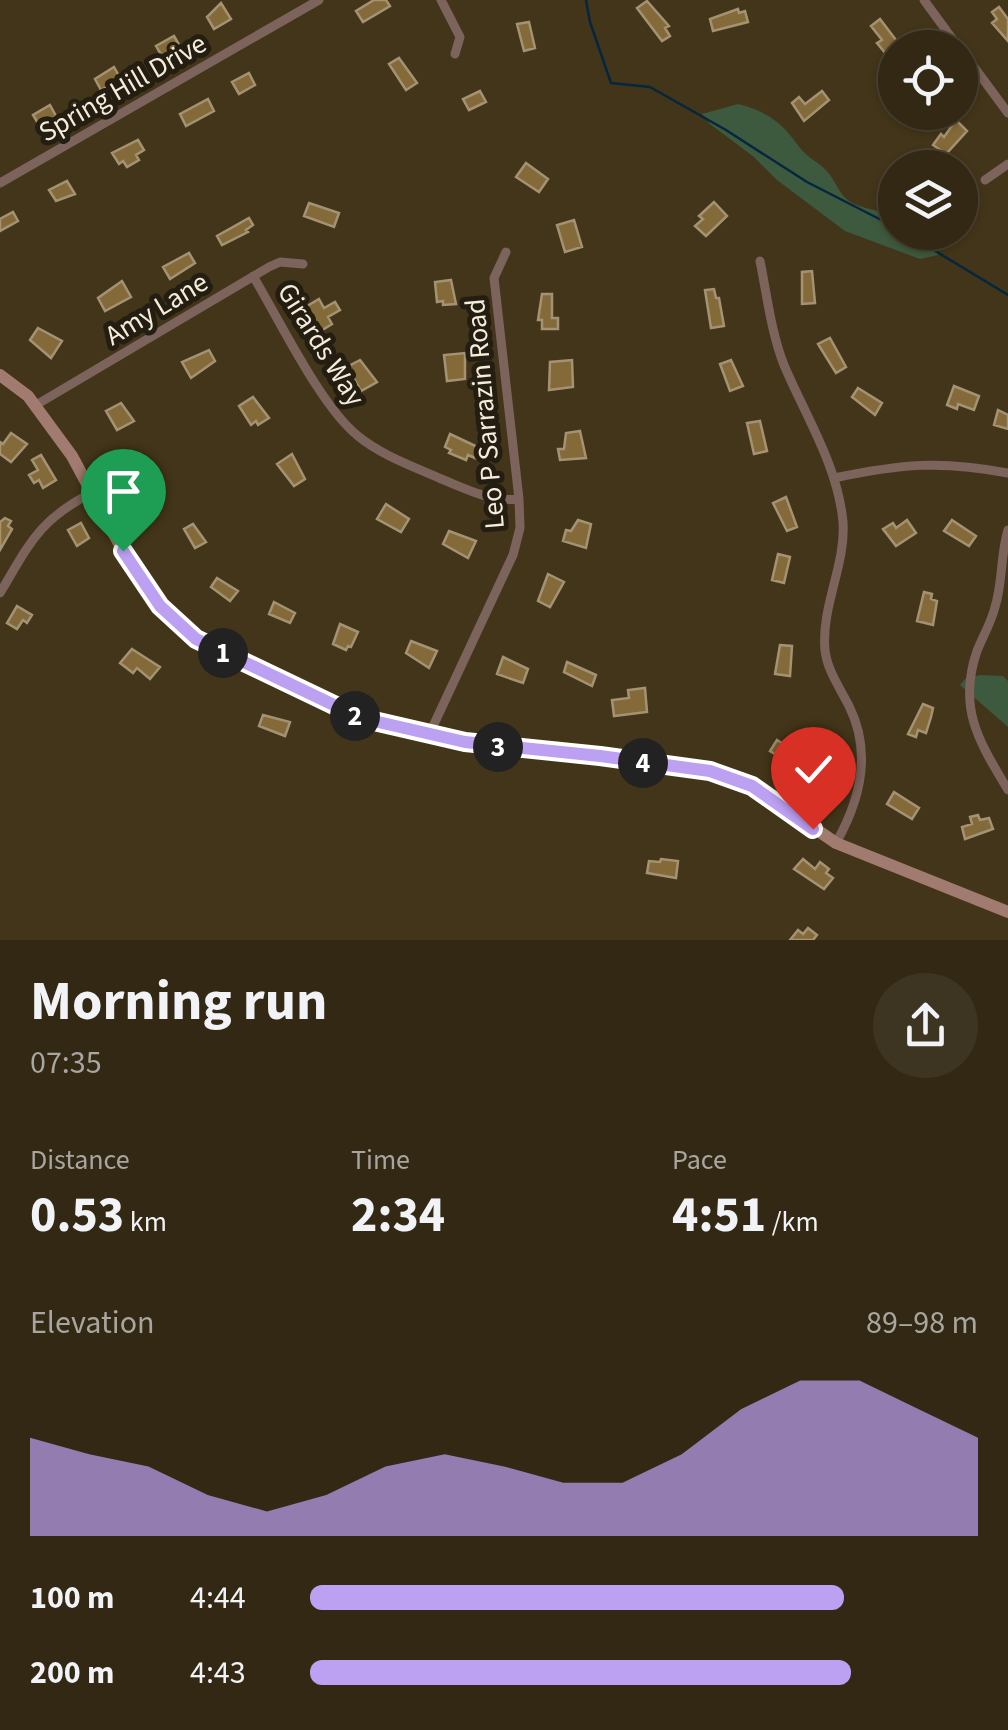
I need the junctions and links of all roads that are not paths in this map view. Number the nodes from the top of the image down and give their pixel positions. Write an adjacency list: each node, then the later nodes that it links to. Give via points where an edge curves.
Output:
1 (319, 0): 10 (street, Spring Hill Drive)
2 (441, 0): 5 (street, via 460,37)
3 (924, 0): 4 (street)
4 (946, 30)
5 (455, 54)
6 (978, 72): 7 (street)
7 (1008, 113)
8 (1008, 164): 9 (street)
9 (985, 180)
10 (0, 184)
11 (506, 252): 20 (street, Leo P Sarrazin Road, via 494,278)
12 (760, 261): 18 (street, via 783,361)
13 (303, 264): 14 (street, Amy Lane, via 280,262)
14 (253, 276): 16 (street, Amy Lane); 20 (street, Girards Way, via 334,411 360,437 472,492 495,500)
15 (0, 374): 16 (street)
16 (36, 406): 19 (street)
17 (1008, 473): 18 (street, via 946,463)
18 (834, 478): 25 (street, via 843,523 825,650 862,740 857,797)
19 (92, 493): 22 (street, via 39,529); 23 (street, via 152,596 196,639 361,718)
20 (520, 498): 23 (street, Leo P Sarrazin Road, via 513,555)
21 (1008, 530): 24 (street, via 996,605 970,689 978,738)
22 (0, 593)
23 (428, 736): 25 (street, via 728,776 780,802)
24 (1008, 790)
25 (836, 843): 26 (street)
26 (1008, 912)

